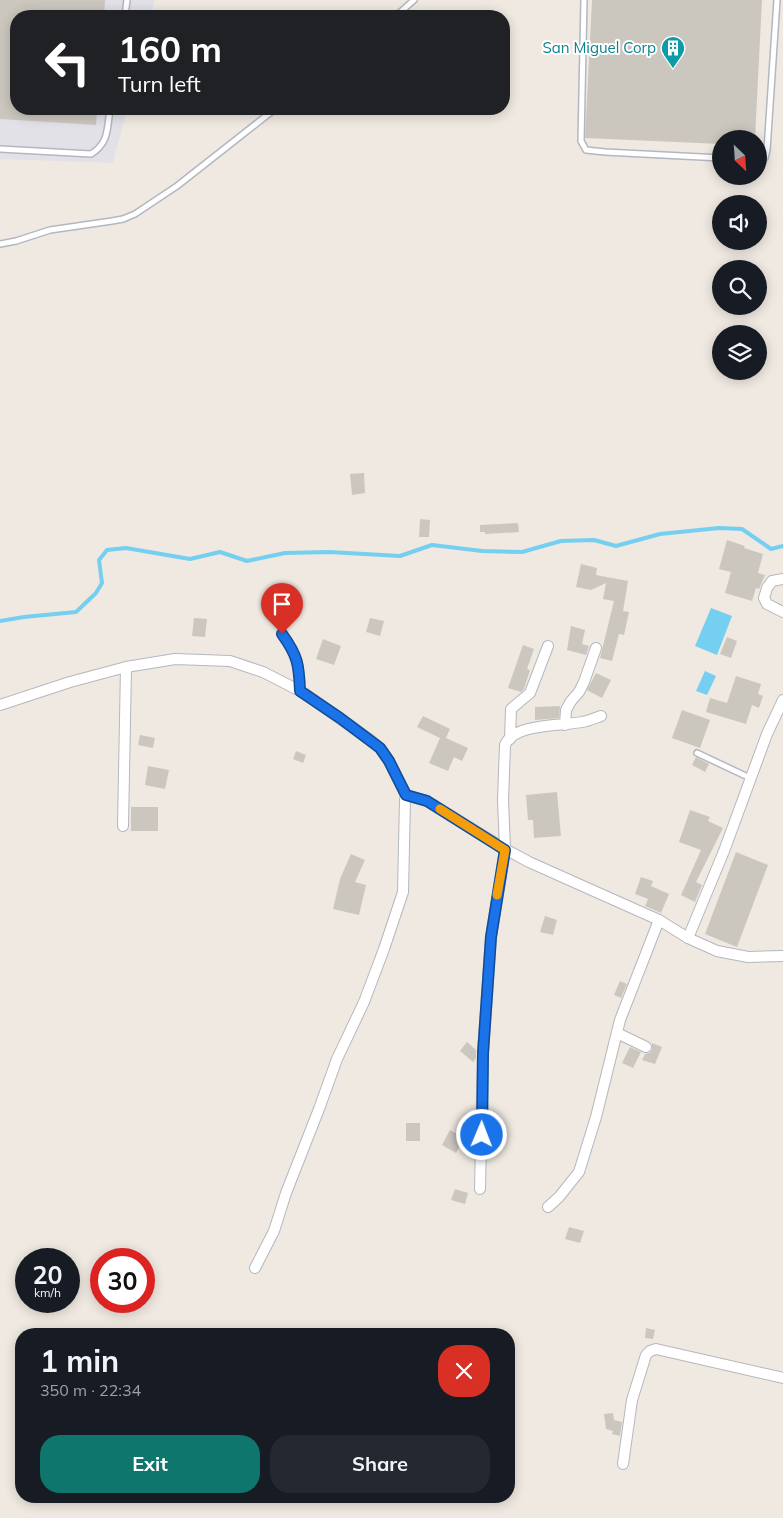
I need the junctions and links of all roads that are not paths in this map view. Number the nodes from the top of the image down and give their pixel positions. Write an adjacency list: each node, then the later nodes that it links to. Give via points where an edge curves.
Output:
1 (414, 0): 4 (lane)
2 (584, 0): 9 (lane, via 580,141 584,148)
3 (777, 0): 7 (lane)
4 (403, 10)
5 (109, 115): 8 (lane, via 105,142 91,154)
6 (267, 115): 10 (lane, via 177,186 135,214 112,221 50,230)
7 (768, 135)
8 (0, 149)
9 (712, 158)
10 (0, 244)
11 (783, 579): 12 (street, via 772,581 764,598 767,604)
12 (783, 612)
13 (281, 627): 17 (lane, via 296,656)
14 (548, 646): 22 (street, via 530,693 511,709)
15 (596, 648): 21 (street, via 584,682 566,710)
16 (126, 667): 17 (street, via 175,659 230,661 263,672); 19 (street); 26 (street)
17 (300, 691): 25 (street, via 380,748)
18 (783, 700): 24 (street)
19 (0, 705)
20 (601, 716): 21 (street)
21 (565, 725): 22 (street, via 534,727)
22 (510, 738): 27 (street, via 505,745)
23 (697, 753): 24 (lane)
24 (751, 778): 29 (street)
25 (406, 795): 27 (street, via 427,801); 35 (street, via 403,892 364,1002 337,1059 274,1231)
26 (123, 826)
27 (505, 850): 28 (street); 33 (street, via 491,937 483,1053)
28 (659, 920): 29 (street); 31 (street)
29 (688, 938): 30 (street, via 717,951 748,957)
30 (783, 956)
31 (617, 1033): 32 (street); 34 (street, via 579,1172)
32 (646, 1047)
33 (480, 1189)
34 (548, 1207)
35 (255, 1268)
36 (783, 1378): 37 (street, via 656,1349 650,1352 642,1363 632,1400)
37 (623, 1464)

